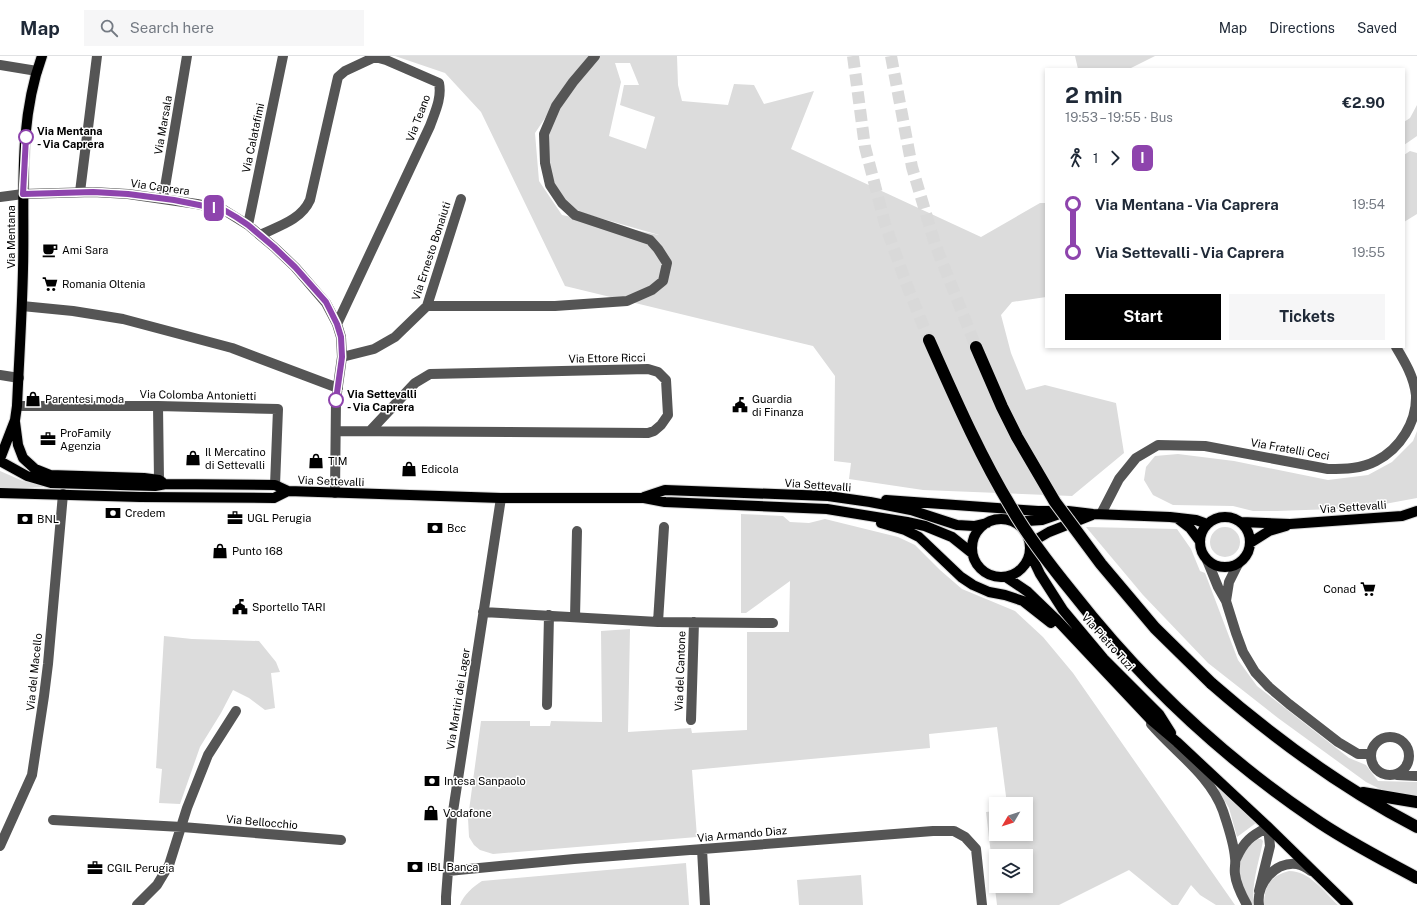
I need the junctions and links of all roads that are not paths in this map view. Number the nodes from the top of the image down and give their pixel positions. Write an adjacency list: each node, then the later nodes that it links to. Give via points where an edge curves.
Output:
1 (42, 56): 7 (main road, Via Mentana)
2 (97, 56): 8 (street)
3 (187, 56): 11 (street, Via Marsala)
4 (283, 56): 13 (street, Via Calatafimi)
5 (595, 56): 16 (street, via 556,106 544,134 545,163 550,185 562,203 575,215 650,240 667,263 663,281 652,290 627,301 555,306)
6 (0, 65): 7 (street)
7 (37, 71): 9 (main road, Via Mentana, via 26,122)
8 (80, 192): 9 (street, Via Caprera); 11 (street, Via Caprera, via 128,194)
9 (23, 194): 10 (street, Via Caprera); 15 (main road, Via Mentana)
10 (0, 197)
11 (163, 199): 13 (street, Via Caprera, via 224,210)
12 (461, 199): 16 (street, Via Ernesto Bonaiuti)
13 (248, 225): 14 (street, Via Caprera)
14 (260, 236): 17 (street, Via Caprera, via 295,267 326,302); 17 (street, Via Teano, via 299,216 307,208 338,78 344,71 375,57 438,83 438,104 430,126)
15 (22, 306): 23 (main road, Via Mentana); 24 (street, via 123,319 225,346)
16 (427, 306): 21 (street, Via Ernesto Bonaiuti, via 395,337 374,349)
17 (337, 324): 21 (street, Via Caprera, via 341,337)
18 (929, 340): 89 (highway, bridge, via 966,424 1012,509 1085,610 1148,680 1207,736 1274,790 1361,848)
19 (976, 347): 77 (highway, bridge, via 1002,407 1055,502 1101,564 1146,618 1211,683 1252,718 1298,754)
20 (1397, 348): 43 (street, Via Fratelli Ceci, via 1407,364 1412,379 1416,394 1416,410 1412,422 1397,446 1375,462 1345,469 1328,469 1205,446 1158,445 1136,458)
21 (342, 357): 24 (street, Via Caprera)
22 (0, 375): 23 (street)
23 (19, 378): 25 (main road, Via Mentana)
24 (338, 388): 28 (street, Via Caprera)
25 (17, 406): 26 (street, Via Colomba Antonietti); 27 (main road, Via Mentana)
26 (158, 406): 31 (street); 32 (street, Via Colomba Antonietti, via 278,409)
27 (15, 420): 30 (main road); 31 (main road, via 18,445 23,458 35,469 50,475 144,478)
28 (336, 431): 29 (street, Via Ettore Ricci); 35 (street, Via Caprera)
29 (370, 431): 29 (street, Via Ettore Ricci, via 415,383 430,374 648,369 658,372 666,380 668,415 654,432)
30 (1, 458): 31 (main road, Via Settevalli, via 27,476 51,483 155,486)
31 (162, 482): 32 (main road, Via Settevalli)
32 (275, 485): 33 (main road, Via Settevalli)
33 (288, 491): 35 (main road, Via Settevalli); 36 (main road, via 274,498)
34 (0, 493): 36 (main road)
35 (335, 493): 38 (main road, Via Settevalli)
36 (63, 494): 84 (street, Via del Macello, via 45,690 32,775)
37 (828, 496): 39 (main road, Via Settevalli, via 665,490); 41 (main road); 47 (main road, Via Settevalli, via 910,510 957,525 974,526)
38 (501, 498): 39 (main road, Via Settevalli); 60 (street, Via Martiri dei Lager)
39 (644, 498): 40 (main road, Via Settevalli, via 665,502)
40 (827, 509): 55 (main road, Via Settevalli, via 925,526 952,537); 66 (main road, via 905,530 919,537 960,577 989,592 1023,601)
41 (1068, 511): 43 (main road); 45 (main road, via 1042,520)
42 (1417, 511): 49 (main road, Via Settevalli, via 1402,516)
43 (1097, 514): 44 (main road); 54 (main road, via 1049,532)
44 (1177, 518): 48 (main road); 52 (main road, via 1190,528)
45 (1014, 522): 47 (main road, via 996,520); 54 (main road, via 1024,531)
46 (1241, 522): 48 (main road, Via Settevalli, via 1235,518 1220,516); 49 (main road, Via Settevalli); 53 (main road, via 1246,528)
47 (987, 523): 55 (main road, via 975,536)
48 (1206, 524): 52 (main road)
49 (1290, 524): 53 (main road, Via Settevalli, via 1269,531)
50 (664, 527): 63 (street)
51 (577, 531): 62 (street)
52 (1199, 540): 56 (main road)
53 (1250, 542): 57 (main road, via 1247,555)
54 (1030, 548): 58 (main road, via 1027,562 1022,569); 71 (main road, Via Pietro Tuzi, via 1040,574 1064,610 1104,659 1159,714)
55 (972, 553): 58 (main road, via 975,562 988,575)
56 (1207, 560): 57 (main road, via 1222,567); 59 (street)
57 (1238, 564): 59 (street, via 1229,582)
58 (1006, 577): 66 (main road, Via Pietro Tuzi, via 1028,592)
59 (1226, 601): 72 (street, via 1243,652 1255,672 1289,704 1338,742 1358,754)
60 (483, 612): 61 (street, Via del Cantone); 87 (street, Via Martiri dei Lager, via 452,818)
61 (549, 615): 62 (street, Via del Cantone); 68 (street)
62 (575, 617): 63 (street, Via del Cantone)
63 (658, 622): 64 (street, Via del Cantone)
64 (694, 622): 65 (street, Via del Cantone); 70 (street, Via del Cantone)
65 (773, 623)
66 (1096, 662): 67 (main road, Via Pietro Tuzi)
67 (1113, 680): 71 (main road, Via Pietro Tuzi, via 1151,720); 86 (street, via 1214,792 1223,810)
68 (547, 705)
69 (236, 711): 80 (street, via 208,755)
70 (691, 720)
71 (1177, 742): 81 (main road, Via Pietro Tuzi)
72 (1370, 754): 73 (street, via 1381,739 1393,737 1404,743); 75 (street, via 1373,767 1378,772 1390,776)
73 (1409, 754): 74 (street); 75 (street, via 1407,766)
74 (1417, 764)
75 (1397, 775): 76 (street)
76 (1417, 776)
77 (1356, 791): 78 (highway); 82 (highway)
78 (1417, 802)
79 (53, 820): 80 (street, Via Bellocchio)
80 (182, 827): 83 (street, Via Bellocchio); 91 (street, via 169,865 157,885)
81 (1268, 827): 86 (street, via 1251,836 1242,845); 88 (main road, Via Pietro Tuzi); 90 (street, via 1270,846)
82 (1417, 827)
83 (341, 840)
84 (0, 846)
85 (702, 849): 87 (street, Via Armando Diaz); 93 (street); 94 (street, Via Armando Diaz, via 954,831 965,837 976,849)
86 (1236, 859): 95 (street, via 1235,874)
87 (448, 871): 92 (street, Via Martiri dei Lager)
88 (1315, 873): 90 (street, via 1298,864 1288,864 1273,871); 97 (main road, Via Pietro Tuzi)
89 (1417, 878)
90 (1259, 892): 96 (street)
91 (137, 905)
92 (446, 905)
93 (705, 905)
94 (982, 905)
95 (1247, 905)
96 (1259, 905)
97 (1348, 905)

